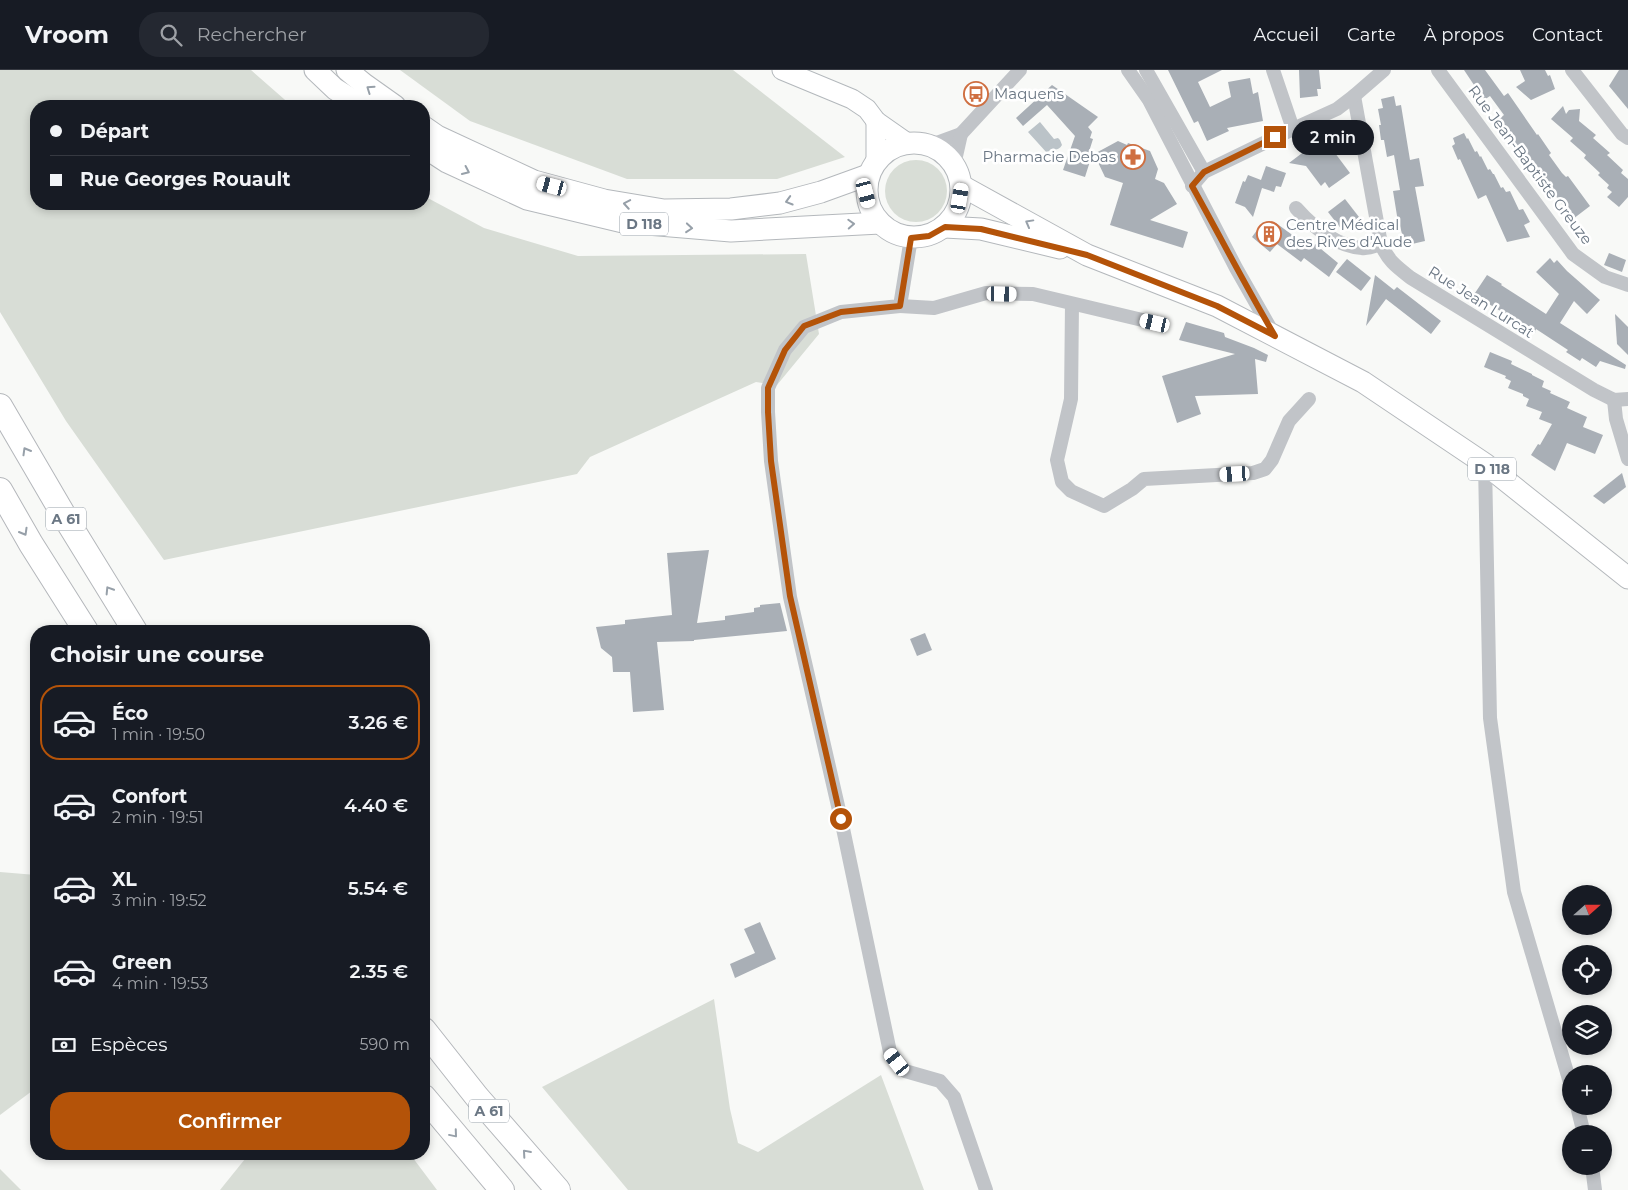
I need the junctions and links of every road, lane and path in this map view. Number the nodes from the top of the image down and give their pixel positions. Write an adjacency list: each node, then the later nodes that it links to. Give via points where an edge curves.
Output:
1 (315, 70): 12 (main road)
2 (347, 70): 13 (main road, one-way to 2)
3 (782, 70): 14 (main road, via 852,99 867,109)
4 (1020, 70): 17 (street)
5 (1128, 70): 26 (street, via 1149,100)
6 (1146, 70): 24 (street)
7 (1273, 70): 15 (street)
8 (1384, 70): 11 (street)
9 (1438, 70): 33 (street, Rue Jean-Baptiste Greuze, via 1573,254 1605,277)
10 (1572, 70): 18 (street)
11 (1354, 96): 15 (street, via 1337,109); 31 (street, Rue Jean Lurcat)
12 (352, 100)
13 (387, 100)
14 (876, 121): 19 (main road); 23 (main road)
15 (1293, 129): 24 (street)
16 (430, 131): 23 (main road, D 118, one-way to 16, via 821,192 780,203 731,209 664,210 604,200 534,181)
17 (961, 134): 20 (street); 22 (street)
18 (1628, 138)
19 (906, 142): 20 (main road); 23 (main road, via 890,148)
20 (931, 145): 22 (main road, via 945,153)
21 (430, 150): 28 (main road, D 118, one-way to 28, via 447,162 527,199 623,222 731,231)
22 (954, 165): 25 (main road)
23 (872, 168): 28 (main road, via 866,193 871,210)
24 (1204, 172): 26 (street)
25 (962, 186): 29 (main road, via 958,209); 32 (main road, D 118, one-way to 25)
26 (1192, 186): 37 (street)
27 (1296, 208): 31 (street, via 1310,223 1345,245 1364,248)
28 (880, 223): 30 (main road, via 895,234)
29 (945, 227): 30 (main road, via 929,236); 32 (main road, D 118, via 981,229)
30 (911, 238): 35 (street)
31 (1381, 244): 39 (street, Rue Jean Lurcat, via 1386,256 1412,278 1594,390)
32 (1087, 255): 37 (main road, D 118, via 1217,306)
33 (1628, 285)
34 (1072, 304): 35 (street, via 1033,294 986,293 934,308); 36 (street); 38 (street, via 1071,399 1057,460 1062,482 1071,491 1104,506 1144,479 1253,474 1265,469 1289,421)
35 (900, 306): 53 (street, via 841,312 804,326 785,350 768,388 771,461 790,596 890,1052 905,1071 940,1081 954,1097)
36 (1155, 323)
37 (1275, 336): 42 (main road, D 118, via 1346,373 1412,413)
38 (1308, 399)
39 (1621, 400): 41 (street, via 1616,419)
40 (0, 406): 46 (highway, A 61, one-way to 40)
41 (1628, 459)
42 (1485, 464): 44 (main road, D 118); 48 (street, via 1490,718 1514,892)
43 (0, 490): 45 (highway, A 61, one-way to 45)
44 (1628, 578)
45 (82, 625)
46 (131, 625)
47 (430, 1038): 52 (highway, A 61, one-way to 47)
48 (1565, 1065)
49 (430, 1104): 51 (highway, A 61, one-way to 51)
50 (1593, 1175): 54 (street)
51 (502, 1190)
52 (558, 1190)
53 (986, 1190)
54 (1595, 1190)

